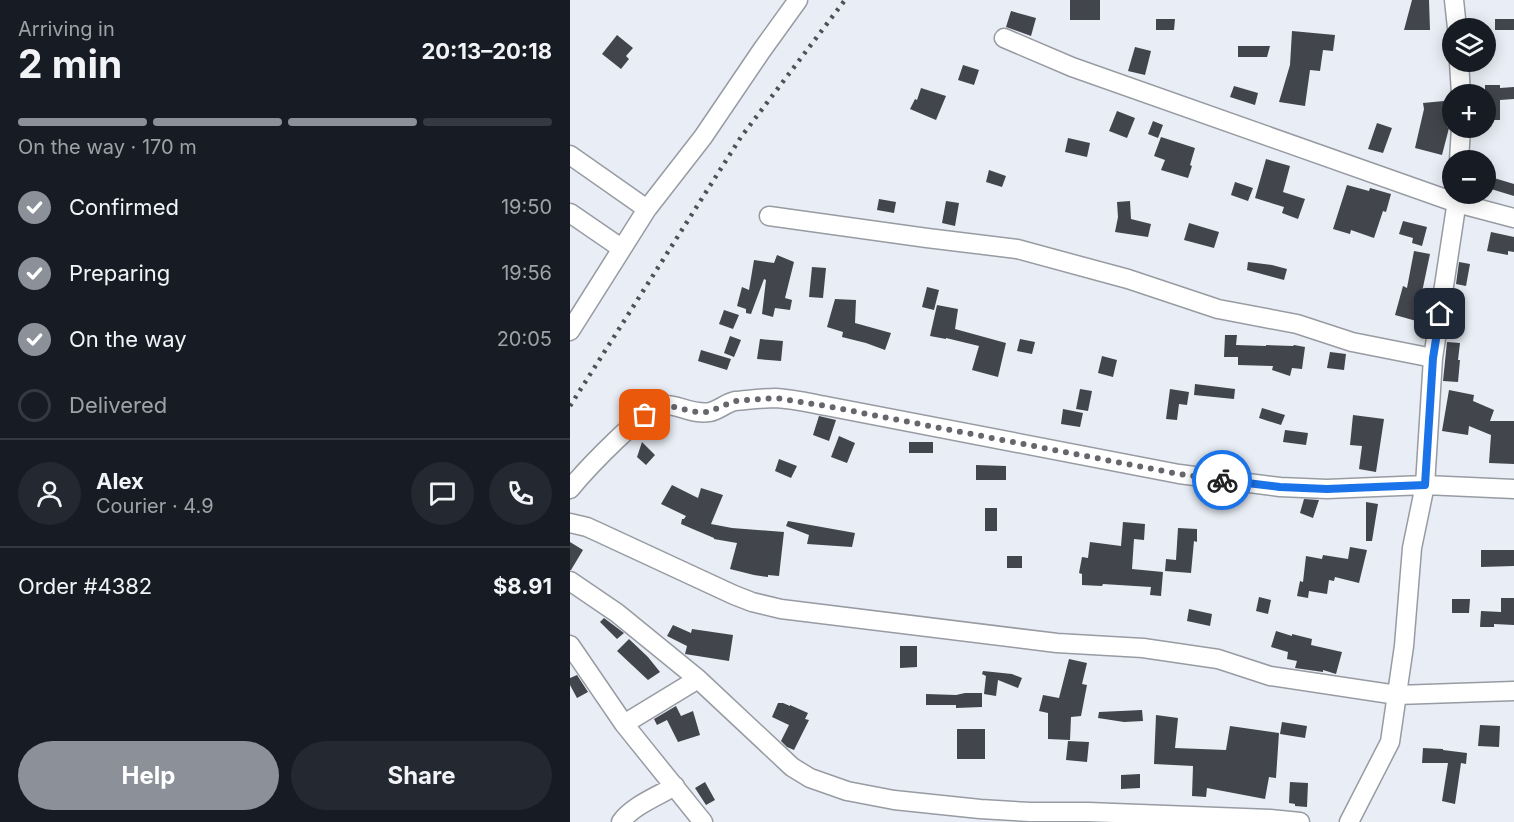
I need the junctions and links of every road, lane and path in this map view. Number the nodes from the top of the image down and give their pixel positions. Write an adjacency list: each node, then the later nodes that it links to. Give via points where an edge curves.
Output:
1 (798, 0): 9 (street, via 703,138)
2 (1454, 0): 3 (street)
3 (1456, 18)
4 (1004, 38): 6 (street, via 1072,67)
5 (570, 155): 9 (street)
6 (1442, 193)
7 (1456, 204): 15 (street)
8 (1474, 204): 12 (street)
9 (647, 210): 13 (street)
10 (570, 213): 13 (street)
11 (769, 216): 15 (street, via 1017,249 1128,279 1218,309)
12 (1514, 218)
13 (621, 248): 14 (street)
14 (570, 331)
15 (1433, 358): 16 (street)
16 (1425, 485): 17 (street, via 1280,487 1179,474 776,398 735,401 708,412 659,405 632,425); 18 (street); 24 (street, via 1412,548)
17 (570, 489)
18 (1514, 489)
19 (570, 523): 24 (street, via 587,527 734,595 781,609 1057,643 1143,648 1218,659 1270,676)
20 (570, 581): 22 (street, via 617,613)
21 (570, 645): 25 (street)
22 (698, 679): 25 (street); 27 (street, via 792,767 810,778 847,791 894,800)
23 (1514, 691): 24 (street)
24 (1397, 695): 31 (street, via 1390,742)
25 (624, 724): 26 (street)
26 (675, 786): 28 (street, via 633,809); 29 (street)
27 (1087, 817): 30 (street)
28 (621, 822)
29 (704, 822)
30 (1300, 822)
31 (1349, 822)

